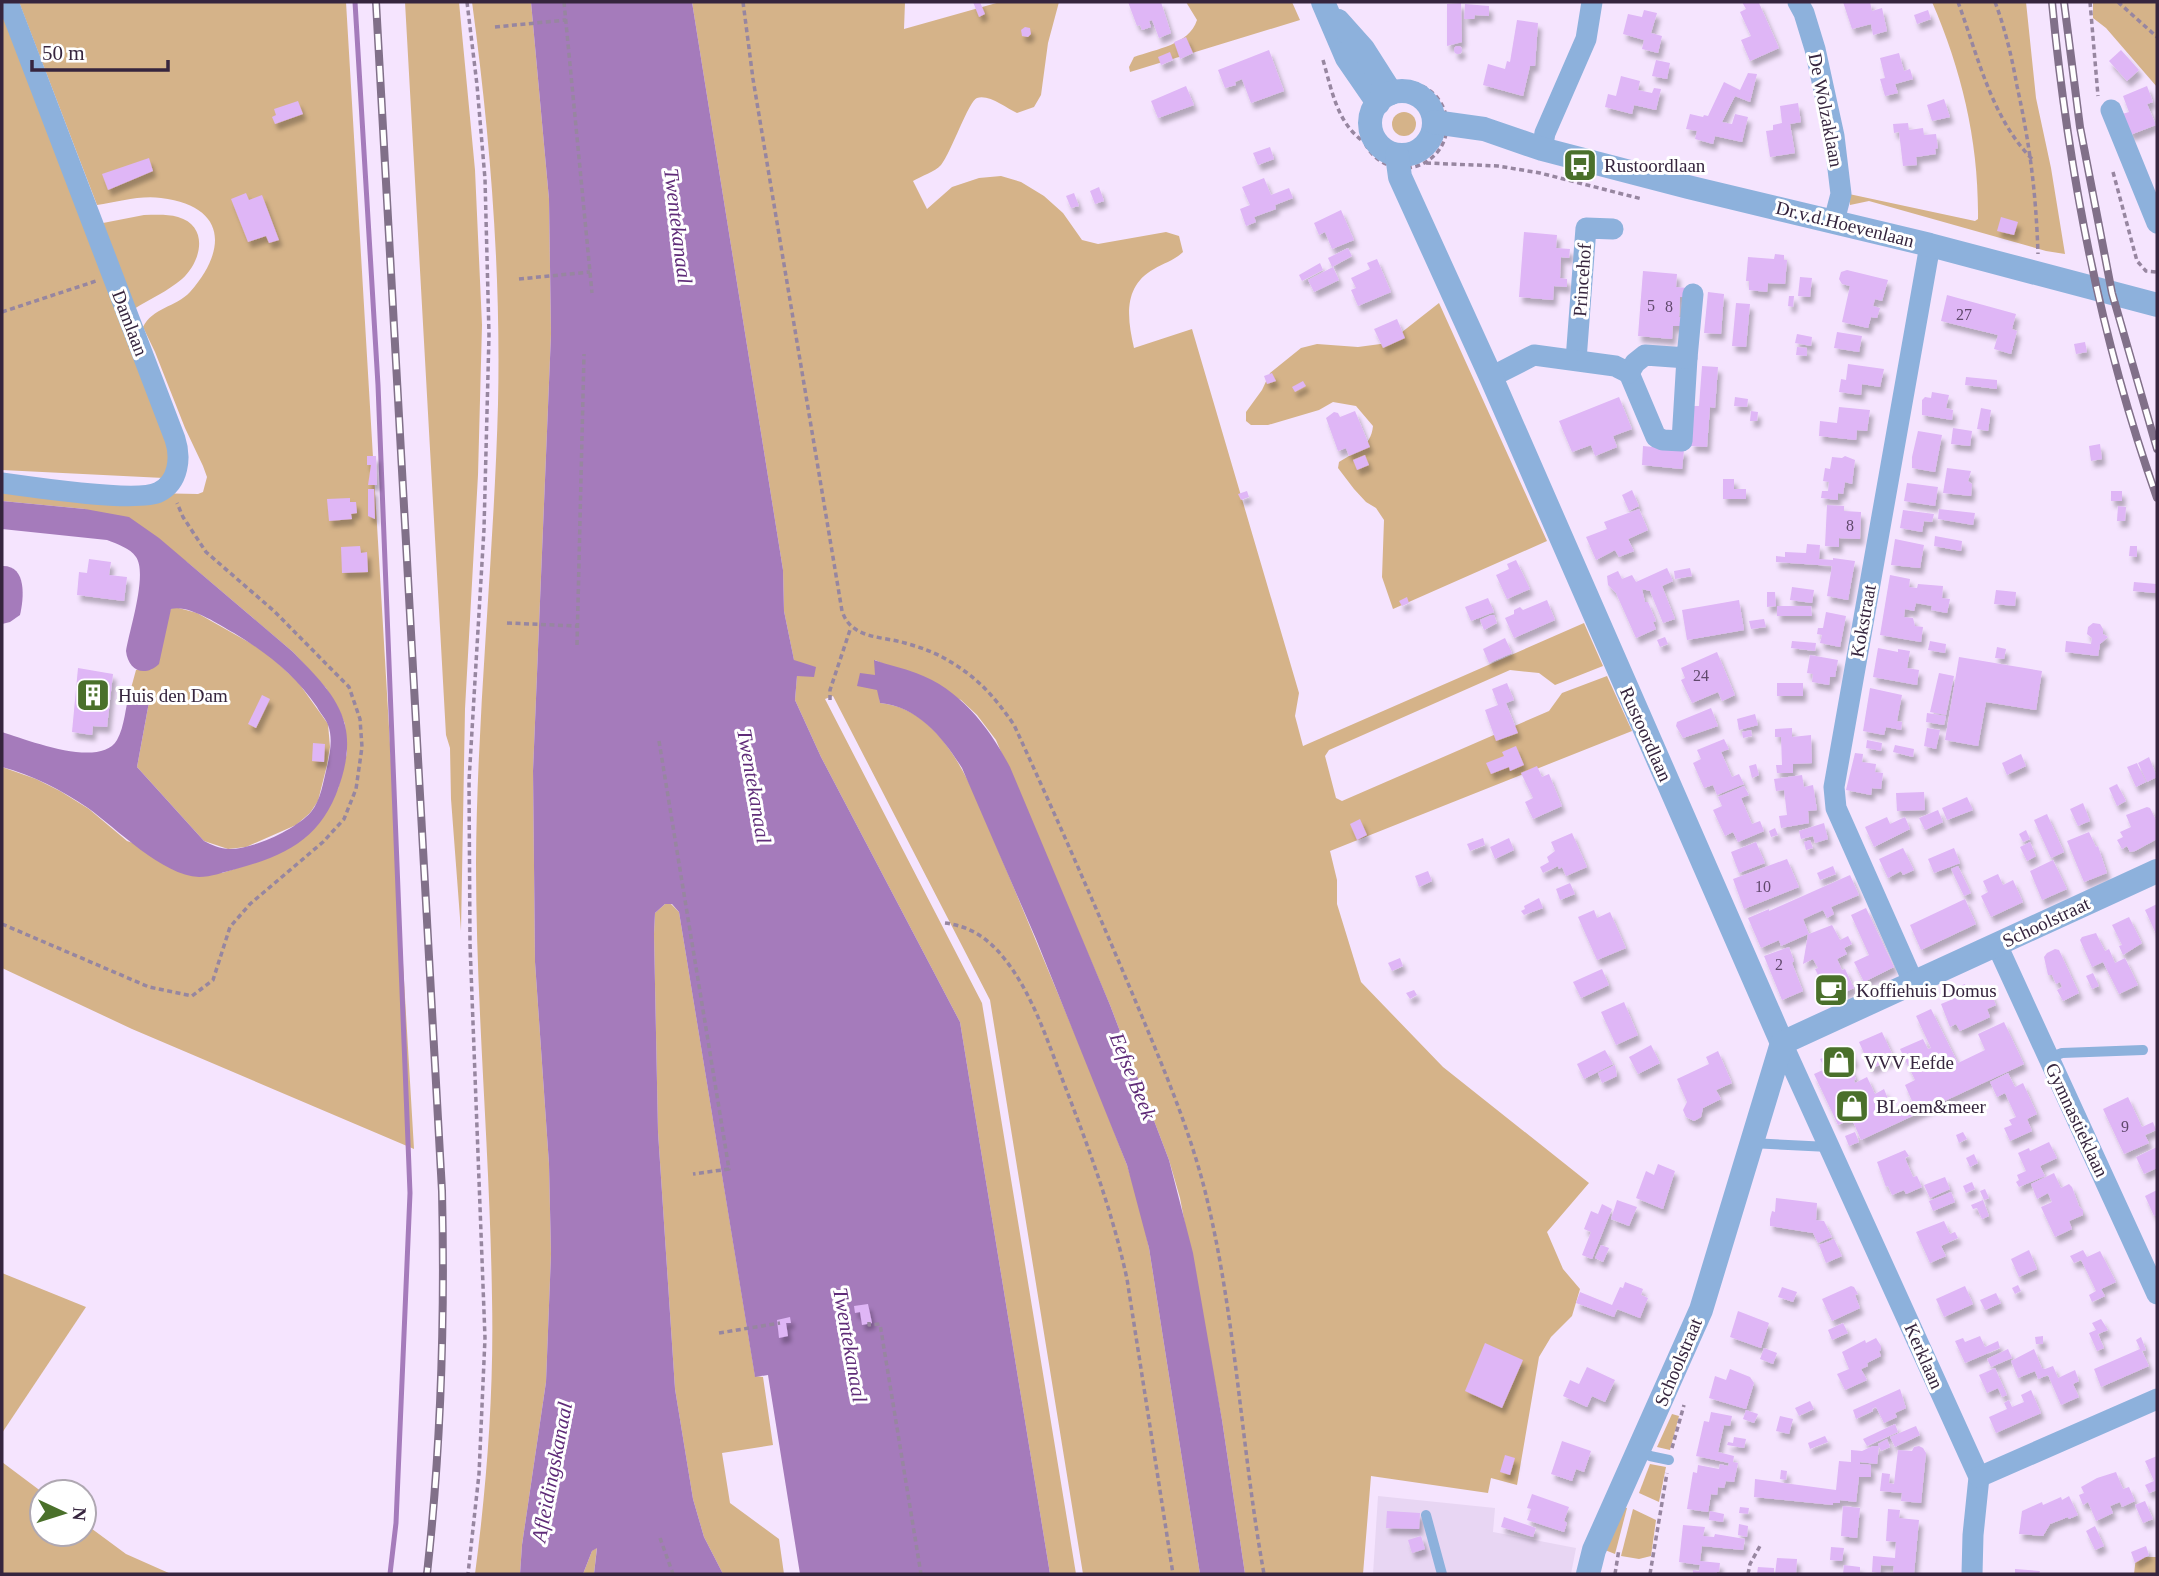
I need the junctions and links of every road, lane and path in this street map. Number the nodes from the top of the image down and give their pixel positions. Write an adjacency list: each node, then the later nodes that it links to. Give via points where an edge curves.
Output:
1 (8, 2): 28 (street, Damlaan)
2 (467, 2): 69 (path, via 485,179 489,335 484,529 469,781 485,1338 479,1474)
3 (564, 2): 11 (path)
4 (743, 2): 43 (path, via 838,594 845,621)
5 (1592, 2): 19 (street, via 1586,39)
6 (1798, 2): 22 (street, De Wolzaklaan, via 1815,49 1833,136 1841,194)
7 (1958, 2): 20 (path, via 2000,118)
8 (1995, 2): 20 (path, via 2014,67)
9 (2118, 2): 13 (path)
10 (1324, 4): 15 (street, via 1347,58)
11 (566, 20): 12 (path); 27 (path)
12 (495, 27)
13 (2157, 37)
14 (1320, 48): 18 (path, via 1340,115)
15 (1382, 94): 17 (street, via 1406,91 1420,96 1430,107); 17 (path, via 1407,81 1428,89 1443,106); 18 (path, via 1364,104); 21 (street, via 1371,117 1372,132)
16 (2111, 110): 23 (street)
17 (1439, 131): 19 (street, Dr.v.d.Hoevenlaan, via 1484,129); 21 (street); 21 (path, via 1440,149 1426,163 1412,167)
18 (1365, 143): 21 (path, via 1380,160)
19 (1537, 147): 22 (street, Dr.v.d.Hoevenlaan)
20 (2032, 159): 26 (path)
21 (1398, 161): 38 (street, Rustoordlaan, via 1400,177 1427,240)
22 (1834, 221): 25 (street, Dr.v.d.Hoevenlaan)
23 (2157, 223)
24 (1613, 229): 36 (street, Princehof, via 1586,228)
25 (1930, 245): 32 (street, Dr.v.d.Hoevenlaan); 51 (street, Kokstraat, via 1834,787 1836,808)
26 (2038, 261)
27 (590, 272): 29 (path); 30 (path)
28 (112, 276): 33 (path); 39 (street, Damlaan, via 178,449)
29 (519, 279)
30 (592, 293)
31 (1693, 294): 35 (street)
32 (2157, 305)
33 (2, 312)
34 (584, 354): 42 (path)
35 (1687, 358): 37 (street, via 1645,355); 37 (street, via 1682,441 1656,437)
36 (1576, 360): 37 (street); 38 (street, via 1534,355)
37 (1629, 373)
38 (1491, 377): 52 (street, Rustoordlaan)
39 (171, 481): 40 (street, via 158,493 135,495); 49 (path, via 183,517 206,552 274,611 349,687 360,719 362,747 356,789 344,819 323,842 237,919 213,979 192,996 149,987)
40 (2, 483)
41 (507, 623): 42 (path)
42 (578, 626): 44 (path)
43 (852, 627): 45 (path); 73 (path, via 931,651 982,683 997,700 1019,736 1104,926 1179,1109 1205,1192)
44 (577, 645)
45 (830, 700)
46 (659, 741): 57 (path, via 729,1169)
47 (2157, 871): 50 (street, Schoolstraat)
48 (945, 923): 72 (path, via 962,925 985,938 1025,989 1097,1170 1127,1279)
49 (2, 924)
50 (1997, 945): 51 (street, Schoolstraat); 54 (street, Gymnastieklaan)
51 (1914, 984): 52 (street, Schoolstraat)
52 (1782, 1044): 55 (street, Schoolstraat); 56 (street)
53 (2143, 1050): 54 (lane, via 2062,1053)
54 (2049, 1058): 58 (street, Gymnastieklaan)
55 (1751, 1143): 56 (lane); 63 (street, Schoolstraat, via 1701,1310)
56 (1830, 1147): 65 (street, Kerklaan)
57 (693, 1174)
58 (2157, 1294)
59 (869, 1322): 71 (path, via 880,1324)
60 (780, 1323): 61 (path)
61 (719, 1334)
62 (2157, 1399): 65 (street)
63 (1639, 1451): 64 (lane); 75 (street, Schoolstraat, via 1594,1550)
64 (1670, 1460)
65 (1979, 1478): 77 (street)
66 (1426, 1515): 74 (lane)
67 (660, 1538): 70 (path)
68 (1760, 1546): 76 (path)
69 (468, 1574)
70 (673, 1574)
71 (921, 1574)
72 (1173, 1574)
73 (1264, 1574)
74 (1442, 1574)
75 (1588, 1574)
76 (1748, 1574)
77 (1972, 1574)

